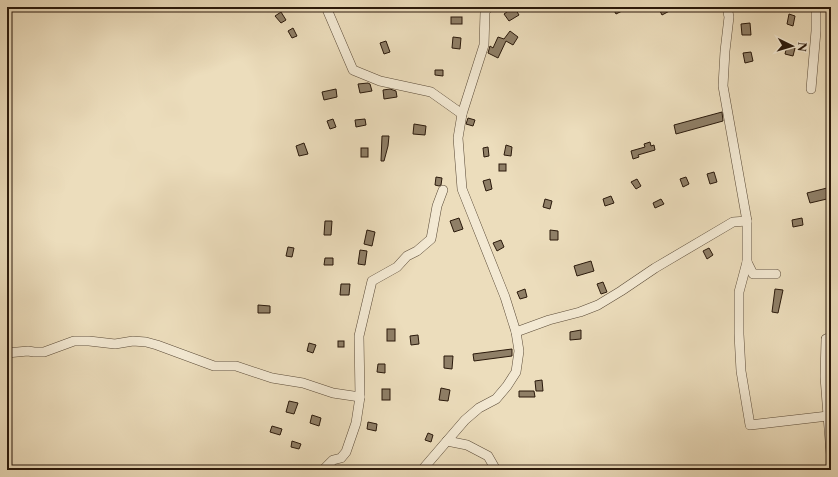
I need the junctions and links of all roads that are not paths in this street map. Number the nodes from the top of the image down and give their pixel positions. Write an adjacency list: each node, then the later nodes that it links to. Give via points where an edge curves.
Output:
1 (326, 7): 6 (street, via 353,70 380,81 431,92)
2 (488, 7): 6 (street, via 485,12 484,45)
3 (726, 7): 8 (street, via 729,17 723,86)
4 (816, 7): 5 (street)
5 (811, 89)
6 (462, 114): 11 (street, via 458,138 462,189 505,297)
7 (443, 190): 14 (street, via 437,206 431,239 407,256 397,267 372,281 359,336)
8 (747, 221): 9 (street); 11 (street, via 733,222 598,304)
9 (747, 262): 10 (street, via 753,274); 15 (street, via 739,292 738,334 750,425)
10 (776, 274)
11 (516, 332): 16 (street, via 519,351 516,372 496,399 465,420)
12 (831, 337): 15 (street, via 826,339)
13 (7, 353): 14 (street, via 44,352 74,341 115,344 146,342 214,366 236,366 272,378)
14 (360, 397): 18 (street, via 356,423 346,452)
15 (828, 416): 17 (street)
16 (447, 441): 19 (street); 20 (street, via 467,445 488,456)
17 (831, 454)
18 (323, 470)
19 (422, 470)
20 (496, 470)

